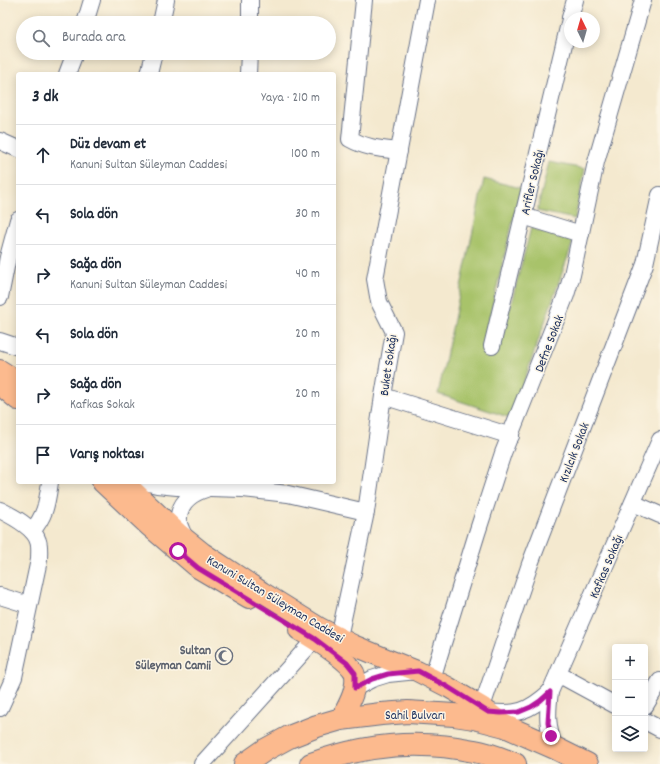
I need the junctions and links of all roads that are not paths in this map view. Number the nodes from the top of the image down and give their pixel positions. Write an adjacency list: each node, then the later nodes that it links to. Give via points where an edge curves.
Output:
1 (92, 0): 9 (street)
2 (166, 0): 10 (street)
3 (250, 0): 11 (street)
4 (364, 0): 21 (street, via 350,139 360,145)
5 (427, 0): 21 (street, Buket Sokağı)
6 (575, 0): 8 (street, Arifler Sokağı)
7 (643, 0): 24 (street, Defne Sokak, via 596,162)
8 (572, 12)
9 (86, 16)
10 (163, 16)
11 (250, 16)
12 (564, 43): 23 (street, Arifler Sokağı)
13 (72, 60): 16 (street)
14 (152, 60): 17 (street)
15 (249, 60): 18 (street)
16 (68, 72)
17 (149, 72)
18 (248, 72)
19 (0, 141): 20 (street)
20 (16, 147)
21 (399, 151): 33 (street, Buket Sokağı, via 375,279 379,302 394,332)
22 (660, 195): 61 (street, Kızılcık Sokak, via 645,264 530,564)
23 (523, 216): 24 (street); 29 (street, Arifler Sokağı)
24 (580, 234): 35 (street, Defne Sokak, via 566,295)
25 (15, 241): 26 (street)
26 (0, 297)
27 (0, 341): 28 (street)
28 (16, 346)
29 (492, 346)
30 (0, 370): 31 (main road)
31 (16, 382)
32 (0, 385): 34 (main road)
33 (383, 396): 35 (street); 45 (street, Buket Sokağı)
34 (16, 398)
35 (511, 436): 54 (street, Defne Sokak)
36 (660, 440): 43 (street, Kafkas Sokağı)
37 (50, 484): 47 (street, via 44,512)
38 (104, 484): 52 (main road, Kanuni Sultan Süleyman Caddesi, via 150,528 198,568)
39 (126, 484): 48 (main road, Kanuni Sultan Süleyman Caddesi)
40 (153, 484): 42 (street)
41 (239, 486): 42 (street); 45 (street)
42 (209, 488): 48 (street, via 196,492 185,501 180,512 179,524)
43 (633, 503): 46 (street); 53 (street, Kafkas Sokağı)
44 (0, 510): 47 (street, via 16,518)
45 (366, 512): 51 (street, Buket Sokağı)
46 (660, 515)
47 (32, 531): 50 (street, via 38,541 39,560)
48 (185, 538): 51 (main road, Kanuni Sultan Süleyman Caddesi, via 262,592)
49 (0, 596): 50 (street)
50 (29, 605): 60 (street, via 14,677)
51 (339, 637): 54 (main road, Kanuni Sultan Süleyman Caddesi)
52 (315, 639): 56 (main road, Kanuni Sultan Süleyman Caddesi, via 347,663 355,673); 67 (street)
53 (558, 674): 57 (street, Kafkas Sokağı); 59 (street)
54 (425, 675): 56 (street, via 388,674); 61 (main road, Kanuni Sultan Süleyman Caddesi)
55 (660, 681): 58 (street)
56 (355, 688): 62 (main road)
57 (550, 692): 61 (street, via 531,707 519,712 501,713); 66 (street, via 548,723)
58 (648, 701)
59 (612, 703)
60 (0, 708)
61 (485, 710): 64 (main road, Kanuni Sultan Süleyman Caddesi)
62 (341, 719): 64 (highway, Sahil Bulvarı, via 408,712 454,715); 68 (highway, Sahil Bulvarı, via 289,737)
63 (648, 723): 65 (street)
64 (505, 726): 66 (highway, Sahil Bulvarı)
65 (660, 729)
66 (556, 748): 71 (highway, Sahil Bulvarı)
67 (202, 764)
68 (245, 764)
69 (311, 764): 70 (highway, via 363,749 428,744 475,751)
70 (515, 764)
71 (587, 764)

